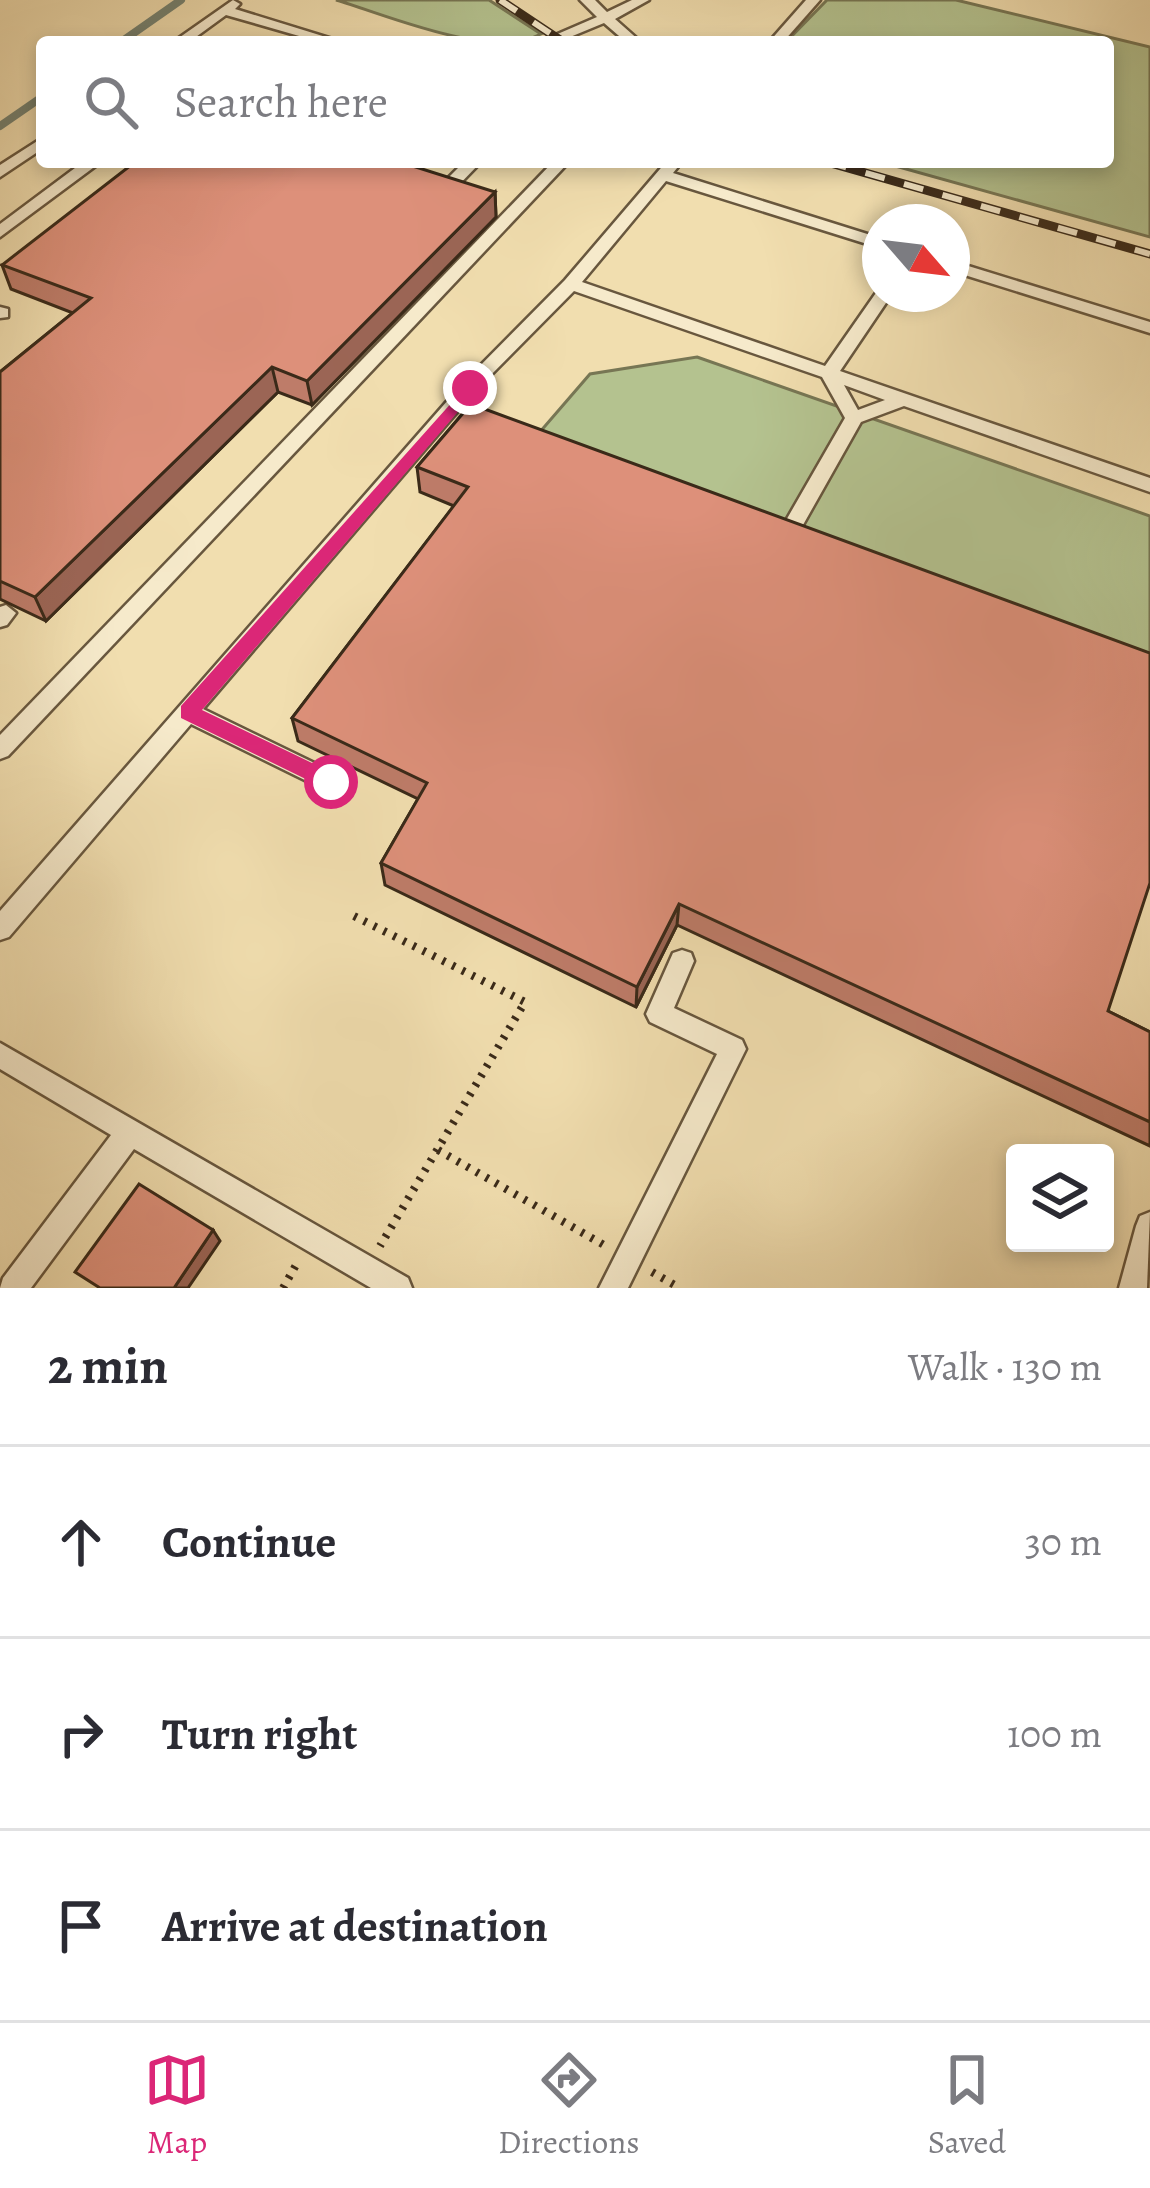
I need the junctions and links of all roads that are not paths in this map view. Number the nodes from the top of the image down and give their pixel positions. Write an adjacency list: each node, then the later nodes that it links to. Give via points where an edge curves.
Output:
1 (238, 0): 5 (lane)
2 (587, 0): 6 (lane)
3 (642, 0): 6 (lane)
4 (813, 0): 13 (lane)
5 (224, 10): 7 (lane); 8 (lane)
6 (606, 18): 11 (lane); 12 (lane)
7 (274, 25): 9 (lane); 10 (lane)
8 (188, 36)
9 (260, 36)
10 (313, 36)
11 (561, 36)
12 (627, 36)
13 (781, 36)
14 (36, 146): 19 (lane)
15 (85, 168): 21 (lane)
16 (467, 168): 20 (lane)
17 (555, 168): 33 (lane)
18 (669, 168): 22 (lane); 24 (lane)
19 (0, 172)
20 (444, 191)
21 (0, 232)
22 (862, 237)
23 (970, 272): 26 (lane)
24 (571, 284): 27 (lane); 32 (lane)
25 (872, 312): 27 (lane)
26 (1150, 328)
27 (830, 374): 28 (lane); 29 (lane)
28 (902, 400): 29 (lane); 30 (lane)
29 (854, 418): 31 (lane)
30 (1150, 485)
31 (783, 544)
32 (188, 712): 34 (lane); 35 (lane)
33 (0, 750)
34 (331, 782)
35 (0, 928)
36 (682, 962): 42 (lane, via 659,1014 734,1049)
37 (0, 1054): 38 (lane)
38 (131, 1131): 40 (lane); 41 (lane)
39 (1148, 1244): 43 (lane)
40 (13, 1288)
41 (398, 1288)
42 (613, 1288)
43 (1133, 1288)

